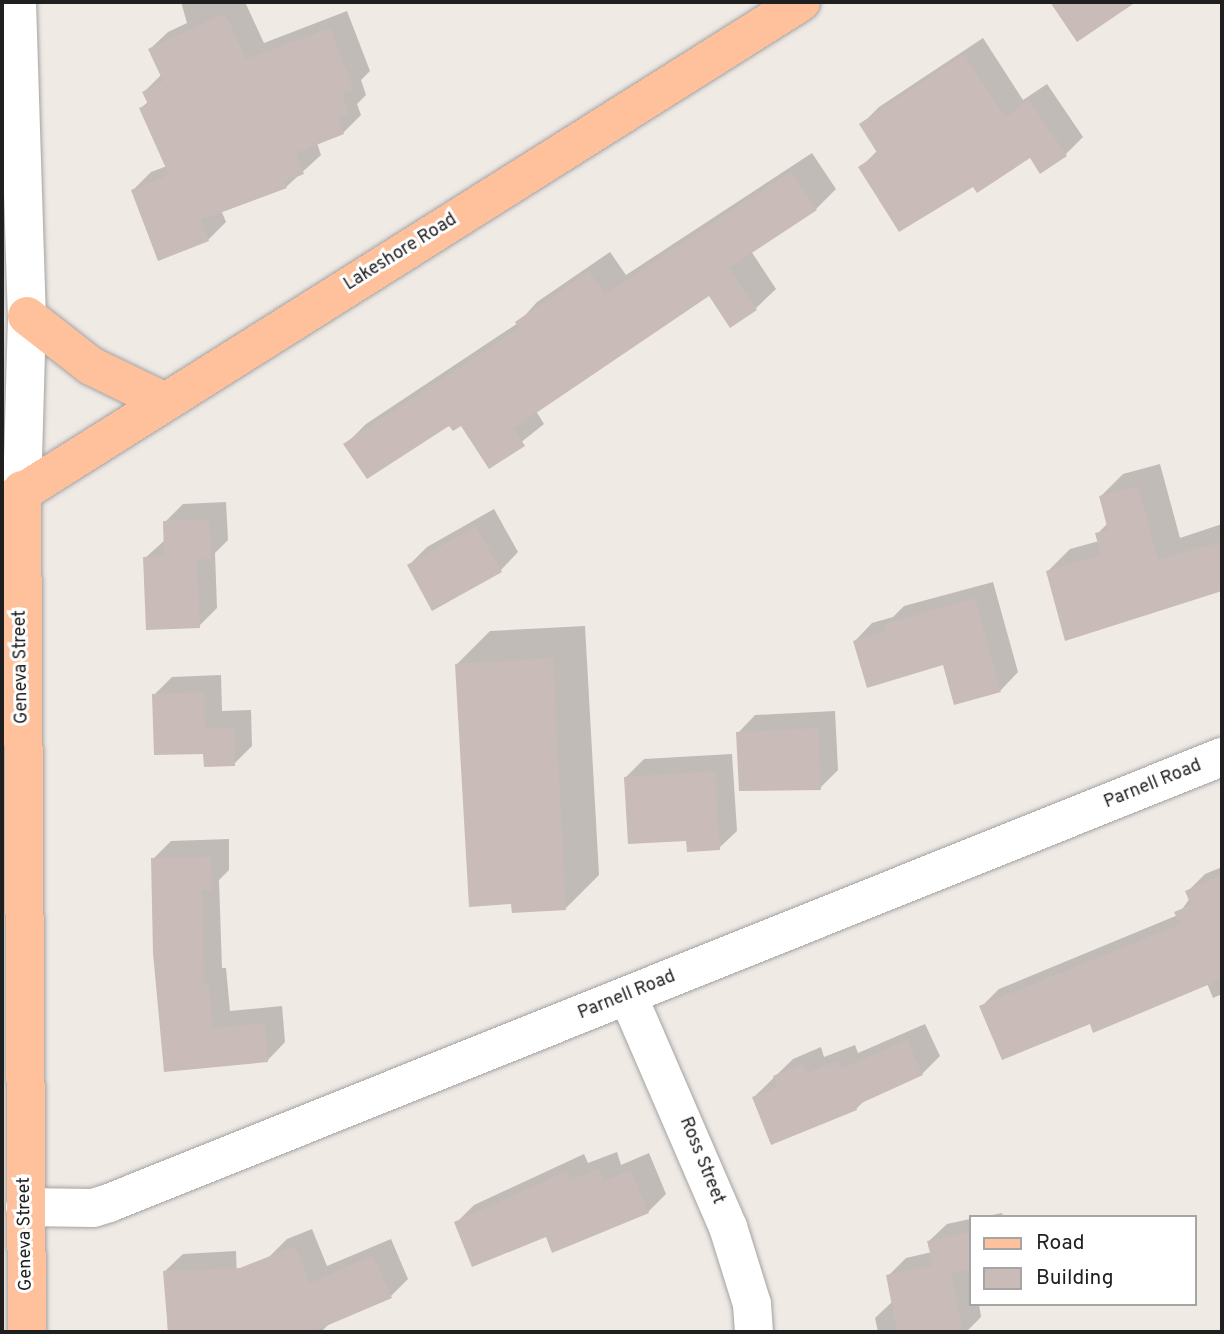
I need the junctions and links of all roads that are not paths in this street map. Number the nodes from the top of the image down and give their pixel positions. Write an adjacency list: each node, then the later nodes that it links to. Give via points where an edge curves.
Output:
1 (801, 2): 4 (main road, Lakeshore Road)
2 (11, 18): 3 (street, Geneva Street)
3 (27, 316): 4 (main road, via 91,366); 5 (street, Geneva Street)
4 (163, 401): 5 (main road, Lakeshore Road)
5 (12, 498): 6 (main road, Geneva Street)
6 (12, 743): 9 (main road, Geneva Street)
7 (1222, 757): 8 (street, Parnell Road)
8 (628, 996): 9 (street, Parnell Road, via 110,1203 93,1208); 11 (street, Ross Street, via 728,1227 752,1304)
9 (25, 1207): 10 (main road, Geneva Street)
10 (27, 1332)
11 (754, 1332)

